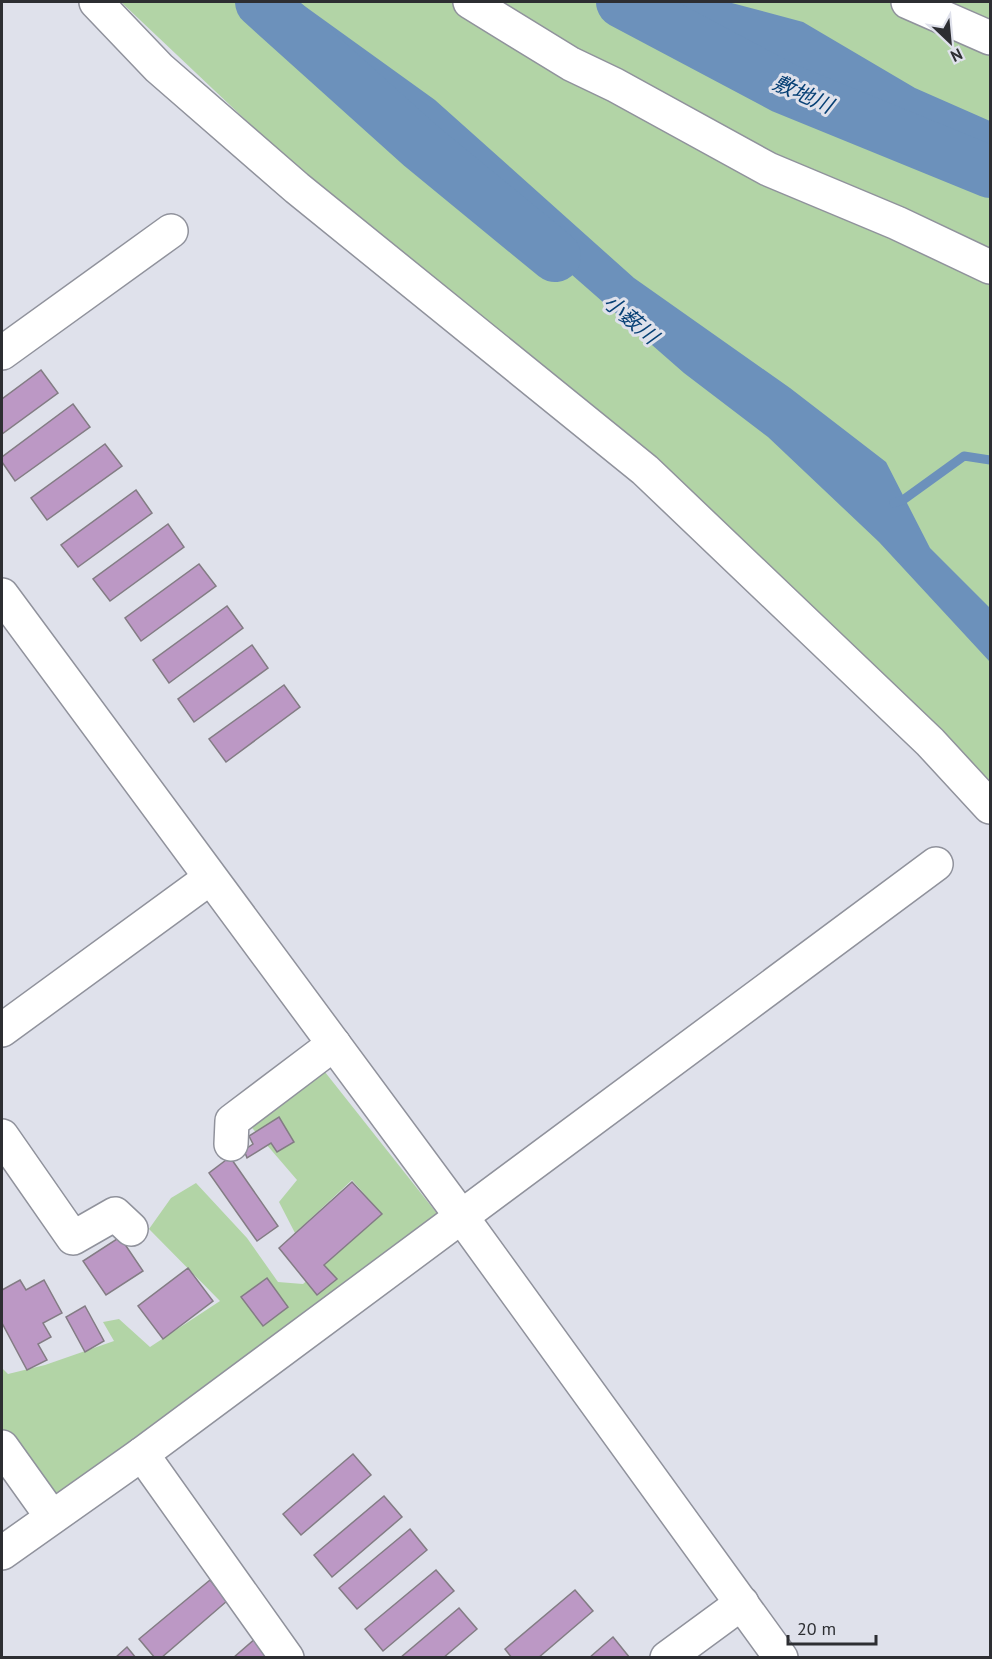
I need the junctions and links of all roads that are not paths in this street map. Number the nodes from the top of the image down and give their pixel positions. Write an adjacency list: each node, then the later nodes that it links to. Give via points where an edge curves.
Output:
1 (96, 2): 9 (street, via 159,68 297,188 645,470 930,742)
2 (470, 2): 6 (street, via 571,64 768,169)
3 (908, 2): 4 (street)
4 (990, 38)
5 (171, 231): 7 (street)
6 (990, 267)
7 (2, 353)
8 (2, 596): 11 (street)
9 (990, 807)
10 (936, 864): 16 (street)
11 (210, 878): 12 (street); 13 (street)
12 (2, 1030)
13 (334, 1044): 15 (street, via 232,1121); 16 (street)
14 (2, 1136): 17 (street, via 73,1238 115,1214)
15 (231, 1144)
16 (462, 1216): 19 (street); 22 (street)
17 (131, 1229)
18 (2, 1447): 20 (street)
19 (142, 1454): 20 (street); 23 (street)
20 (52, 1517): 21 (street)
21 (2, 1553)
22 (742, 1603): 24 (street); 25 (street)
23 (287, 1658)
24 (667, 1658)
25 (781, 1658)

